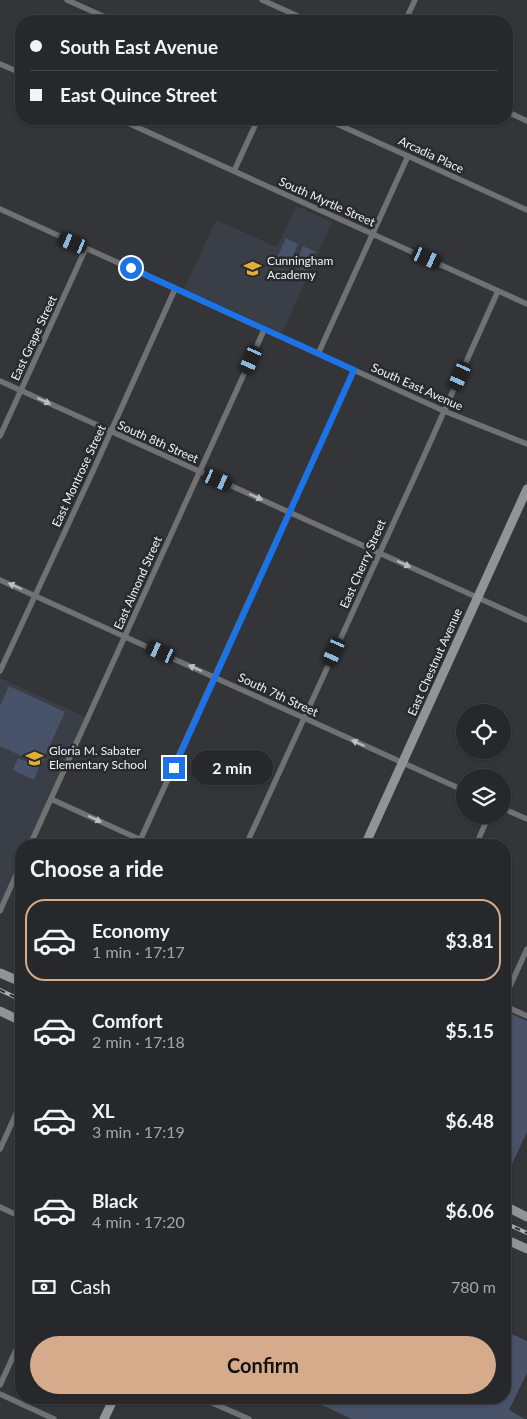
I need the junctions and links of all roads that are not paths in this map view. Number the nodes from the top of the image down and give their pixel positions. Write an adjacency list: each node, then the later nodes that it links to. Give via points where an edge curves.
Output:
1 (67, 0): 4 (street)
2 (262, 0): 5 (street)
3 (415, 0): 6 (street)
4 (101, 15)
5 (293, 15)
6 (408, 15)
7 (0, 64): 8 (street)
8 (15, 71)
9 (513, 114): 10 (street)
10 (527, 121)
11 (132, 125): 15 (street, South Myrtle Street)
12 (255, 125): 15 (street)
13 (339, 125): 14 (street, Arcadia Place)
14 (408, 156): 17 (street, Arcadia Place); 18 (street)
15 (234, 171): 18 (street, South Myrtle Street)
16 (0, 210): 19 (street, South East Avenue)
17 (527, 210)
18 (373, 234): 21 (street, South Myrtle Street); 24 (street)
19 (86, 248): 20 (street, South East Avenue); 27 (street, East Grape Street)
20 (175, 289): 23 (street, South East Avenue); 29 (street, East Montrose Street)
21 (498, 291): 22 (street, South Myrtle Street); 28 (street, East Cherry Street)
22 (527, 304)
23 (264, 330): 24 (street, South East Avenue); 32 (street, East Almond Street)
24 (318, 354): 25 (street, South East Avenue)
25 (354, 370): 28 (street, South East Avenue); 34 (street)
26 (0, 380): 27 (street, South 8th Street)
27 (22, 390): 29 (street, South 8th Street, one-way to 29); 30 (street, East Grape Street)
28 (444, 411): 31 (street, South East Avenue); 35 (street, East Cherry Street)
29 (110, 431): 32 (street, South 8th Street); 37 (street, East Montrose Street)
30 (0, 436)
31 (527, 444)
32 (200, 472): 34 (street, South 8th Street, one-way to 34); 40 (street, East Almond Street)
33 (527, 489): 38 (street, East Chestnut Avenue)
34 (290, 513): 35 (street, South 8th Street); 42 (street)
35 (379, 553): 38 (street, South 8th Street, one-way to 38); 43 (street, East Cherry Street)
36 (0, 580): 37 (street, South 7th Street, one-way to 36)
37 (36, 595): 40 (street, South 7th Street); 41 (street, East Montrose Street)
38 (478, 598): 39 (street, South 8th Street); 44 (street, East Chestnut Avenue)
39 (527, 620)
40 (125, 636): 42 (street, South 7th Street, one-way to 40); 46 (street, East Almond Street)
41 (0, 671)
42 (215, 677): 43 (street, South 7th Street); 52 (street)
43 (304, 718): 44 (street, South 7th Street, one-way to 43); 53 (street, East Cherry Street)
44 (402, 763): 45 (street, South 7th Street); 54 (street, East Chestnut Avenue)
45 (456, 787)
46 (51, 799): 50 (street, East Almond Street); 51 (street, one-way to 51)
47 (511, 812): 48 (street)
48 (527, 820)
49 (485, 824): 55 (street)
50 (33, 839)
51 (133, 839)
52 (140, 839)
53 (249, 839)
54 (368, 839)
55 (479, 839)
56 (15, 877): 57 (street)
57 (0, 911)
58 (527, 949): 61 (street)
59 (0, 973): 60 (street)
60 (15, 979)
61 (511, 984)
62 (511, 1009): 64 (street)
63 (0, 1011): 65 (street)
64 (527, 1016)
65 (15, 1018)
66 (15, 1116): 67 (street)
67 (0, 1149)
68 (0, 1208): 70 (street)
69 (511, 1209): 71 (street)
70 (15, 1214)
71 (527, 1217)
72 (511, 1242): 73 (street)
73 (527, 1249)
74 (15, 1352): 75 (street)
75 (0, 1385)
76 (0, 1394): 77 (street)
77 (15, 1401)
78 (22, 1404): 81 (street)
79 (111, 1404): 82 (street)
80 (215, 1404): 83 (street)
81 (54, 1419)
82 (104, 1419)
83 (249, 1419)

